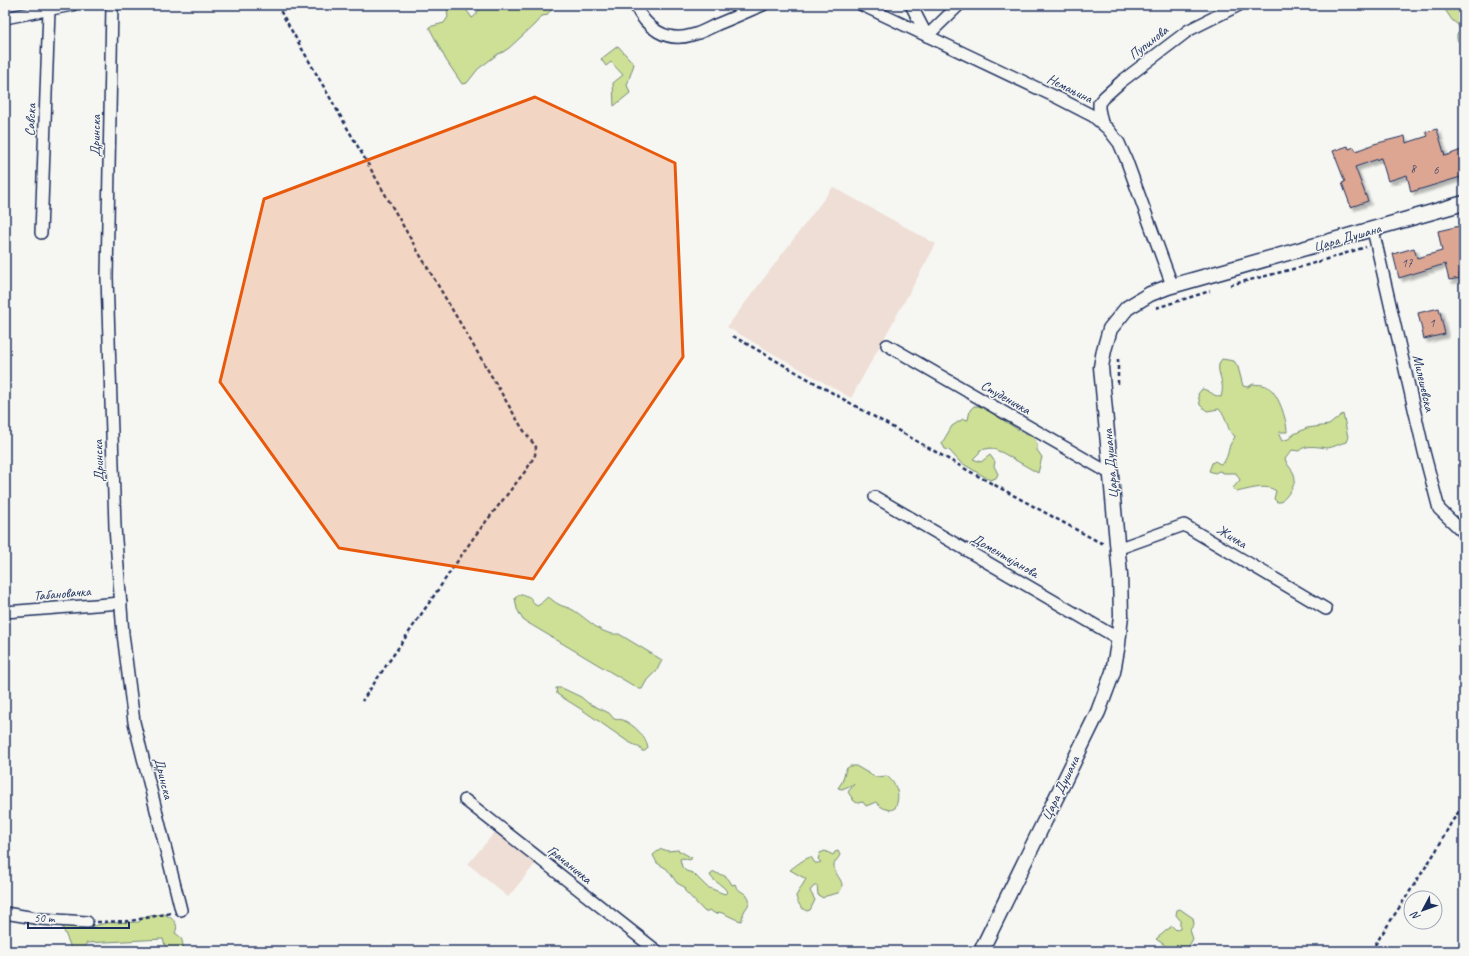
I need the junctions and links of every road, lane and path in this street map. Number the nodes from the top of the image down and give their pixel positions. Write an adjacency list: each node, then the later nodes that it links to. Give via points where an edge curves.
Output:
1 (72, 5): 10 (street)
2 (112, 5): 29 (street, Дринска, via 107,276 115,512)
3 (277, 5): 33 (path, via 413,243 522,428 536,447 527,468 452,567)
4 (635, 5): 5 (street, via 638,12 657,32 679,37 692,35)
5 (763, 5)
6 (862, 5): 12 (street, Немањина)
7 (911, 5): 12 (street)
8 (959, 5): 12 (street)
9 (1238, 5): 13 (street, Пупинова, via 1189,30 1122,81 1100,103)
10 (49, 10): 11 (street); 15 (street, Савска)
11 (5, 18)
12 (927, 36): 13 (street, Немањина, via 1058,98)
13 (1102, 123): 17 (street, Немањина, via 1119,143)
14 (1464, 203): 16 (street, Цара Душана)
15 (41, 233)
16 (1374, 236): 17 (street, Цара Душана); 18 (path, via 1351,252); 27 (street, Милешевска, via 1439,509)
17 (1172, 285): 25 (street, Цара Душана, via 1127,308 1110,329 1101,368)
18 (1228, 285)
19 (1215, 289): 20 (path)
20 (1153, 308)
21 (733, 336): 28 (path, via 969,471 1090,537)
22 (887, 345): 25 (street, Студеничка)
23 (1118, 353): 24 (path)
24 (1118, 384)
25 (1111, 474): 28 (street, Цара Душана)
26 (875, 498): 32 (street, Доментијанова)
27 (1464, 533)
28 (1117, 548): 30 (street, Жичка, via 1184,525); 32 (street, Цара Душана, via 1121,615)
29 (121, 603): 31 (street, Табановачка); 36 (street, Дринска, via 134,722)
30 (1326, 609)
31 (5, 612)
32 (1119, 639): 40 (street, Цара Душана, via 1113,672 1098,712)
33 (362, 701)
34 (465, 800): 39 (street, Грачаничка)
35 (1464, 804): 41 (path)
36 (181, 910): 38 (path, via 130,921)
37 (5, 913): 38 (street, via 41,919)
38 (87, 922)
39 (657, 951)
40 (981, 951)
41 (1370, 951)

